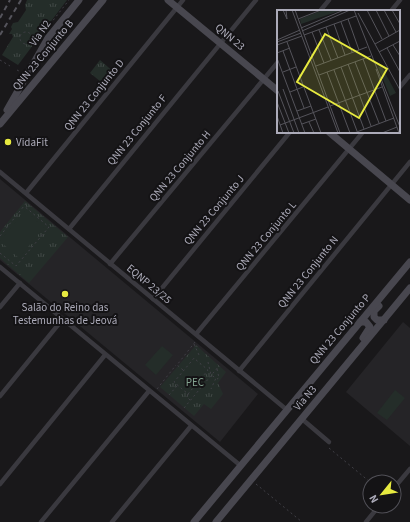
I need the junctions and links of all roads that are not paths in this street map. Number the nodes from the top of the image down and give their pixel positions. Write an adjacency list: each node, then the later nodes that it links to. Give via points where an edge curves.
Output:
1 (79, 0): 17 (main road, Via N2, via 48,38)
2 (102, 0): 17 (main road, QNN 23 Conjunto B)
3 (168, 0): 8 (main road, QNN 23)
4 (183, 0): 8 (street, QNN 23 Conjunto D)
5 (256, 0): 11 (street, QNN 23 Conjunto F)
6 (329, 0): 9 (street)
7 (400, 0): 10 (street)
8 (177, 7): 11 (main road, QNN 23); 25 (street, QNN 23 Conjunto D)
9 (321, 10)
10 (392, 10)
11 (220, 43): 14 (main road, QNN 23); 27 (street, QNN 23 Conjunto F)
12 (277, 63): 14 (street, QNN 23 Conjunto H)
13 (410, 75): 15 (street)
14 (264, 80): 16 (main road, QNN 23); 29 (street, QNN 23 Conjunto H)
15 (400, 87)
16 (277, 90)
17 (0, 123)
18 (289, 133): 33 (street, QNN 23 Conjunto J)
19 (330, 133): 21 (main road)
20 (362, 133): 21 (street, QNN 23 Conjunto L)
21 (349, 148): 24 (main road); 38 (street, QNN 23 Conjunto L)
22 (410, 162): 24 (street, QNN 23 Conjunto N)
23 (0, 172): 25 (street, EQNP 23/25)
24 (391, 184): 26 (main road); 40 (street, QNN 23 Conjunto N)
25 (26, 193): 27 (street, EQNP 23/25)
26 (410, 200)
27 (69, 229): 29 (street, EQNP 23/25)
28 (410, 263): 36 (main road, via 398,283 374,312 375,319); 37 (main road, QNN 23 Conjunto P)
29 (110, 264): 33 (street, EQNP 23/25)
30 (0, 267): 31 (street)
31 (20, 283): 34 (street); 35 (street)
32 (410, 288): 36 (main road, Via N3)
33 (153, 299): 38 (street, EQNP 23/25)
34 (0, 307)
35 (62, 320): 39 (street); 43 (street)
36 (384, 320): 41 (main road, Via N3)
37 (360, 322): 41 (main road, via 368,323 369,331 348,356); 44 (main road, QNN 23 Conjunto P)
38 (196, 334): 40 (street, EQNP 23/25)
39 (105, 355): 42 (street); 51 (street)
40 (239, 370): 44 (street, EQNP 23/25)
41 (335, 379): 45 (main road, Via N3)
42 (149, 391): 46 (street); 53 (street)
43 (0, 396)
44 (287, 410): 48 (main road, Via N3)
45 (302, 419): 47 (street); 56 (main road, Via N3)
46 (191, 426): 48 (street); 54 (street)
47 (329, 442)
48 (240, 466): 55 (main road, Via N3)
49 (410, 469): 50 (street)
50 (402, 478)
51 (0, 484)
52 (373, 514): 57 (street)
53 (41, 522)
54 (112, 522)
55 (194, 522)
56 (216, 522)
57 (366, 522)

